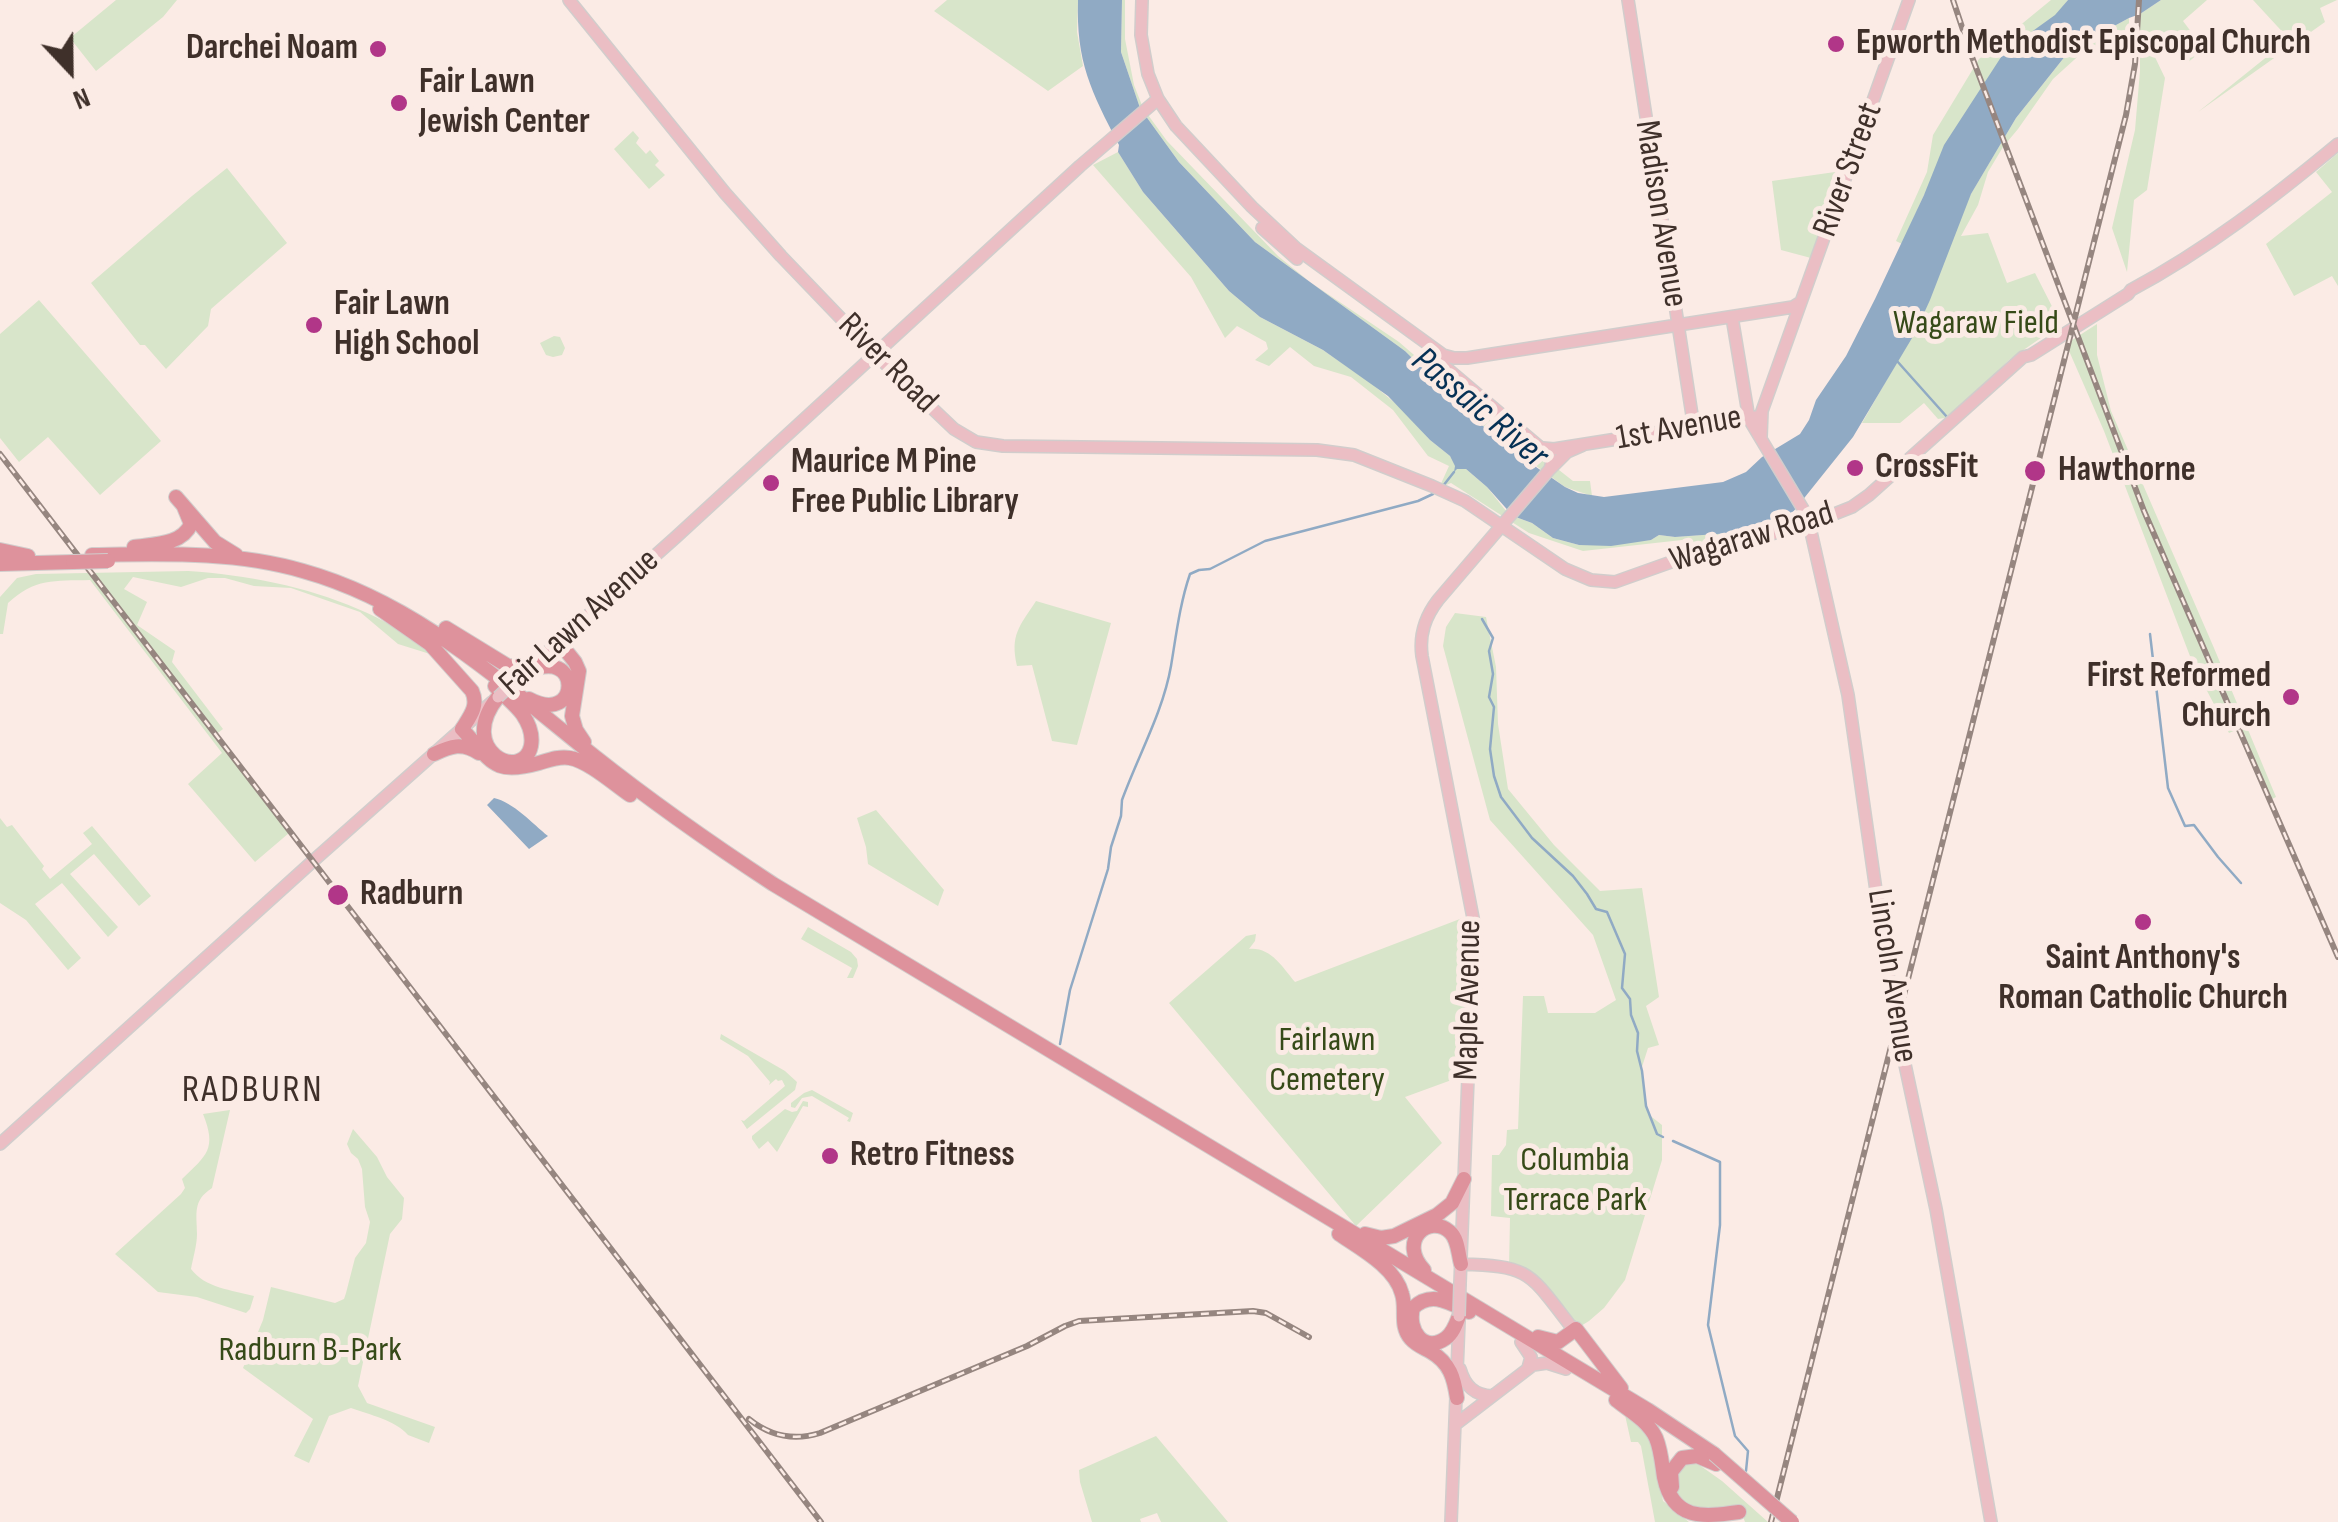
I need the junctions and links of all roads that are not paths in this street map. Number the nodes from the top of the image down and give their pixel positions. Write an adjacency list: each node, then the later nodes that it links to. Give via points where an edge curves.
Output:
1 (569, 0): 12 (main road, River Road, via 723,191)
2 (1141, 0): 5 (main road, via 1142,51)
3 (1628, 0): 10 (main road, Madison Avenue)
4 (1910, 0): 7 (main road, River Street)
5 (1154, 102): 12 (main road, Fair Lawn Avenue); 13 (main road, via 1297,249 1438,352); 14 (main road, via 1172,130 1283,247)
6 (2338, 144): 24 (main road, Wagaraw Road, via 2216,238 2025,351 1864,500)
7 (1801, 302): 8 (main road); 11 (main road, River Street)
8 (1785, 308): 9 (main road); 11 (main road, River Street)
9 (1732, 317): 10 (main road); 16 (main road)
10 (1678, 325): 13 (main road); 18 (main road, Madison Avenue)
11 (1788, 340): 15 (main road, River Street)
12 (875, 354): 23 (main road, River Road, via 947,424 982,444 1328,450 1445,491); 30 (main road, Fair Lawn Avenue)
13 (1468, 358): 14 (main road)
14 (1474, 390): 20 (main road)
15 (1762, 410): 16 (main road, 1st Avenue); 19 (main road, River Street)
16 (1749, 419): 17 (main road, 1st Avenue); 19 (main road, Lincoln Avenue)
17 (1711, 425): 18 (main road, 1st Avenue); 19 (main road, via 1743,428)
18 (1694, 428): 21 (main road, 1st Avenue)
19 (1762, 441): 24 (main road, Lincoln Avenue)
20 (1534, 444): 21 (main road, 1st Avenue); 22 (main road, via 1550,456)
21 (1583, 445): 22 (main road, Maple Avenue)
22 (1550, 469): 23 (main road, Maple Avenue)
23 (1505, 523): 24 (main road, Wagaraw Road, via 1557,565 1608,582); 41 (main road, Maple Avenue, via 1434,606 1420,643 1474,924)
24 (1810, 524): 62 (main road, Lincoln Avenue, bridge, via 1848,696 1893,1009)
25 (101, 556): 27 (highway, bridge); 28 (highway, via 206,555); 28 (highway, via 181,538 191,524 180,502 223,549); 29 (highway, via 239,564)
26 (0, 557): 27 (highway); 27 (highway)
27 (70, 559)
28 (270, 563): 29 (highway)
29 (363, 595): 31 (highway, via 433,621 508,666); 32 (highway); 35 (highway, via 430,644 472,691 475,707)
30 (558, 642): 31 (main road, Fair Lawn Avenue); 38 (highway, via 580,671 572,706 576,730)
31 (534, 663): 33 (main road, Fair Lawn Avenue)
32 (486, 673): 33 (highway, via 543,705 563,701 569,687 566,674 549,665); 34 (highway, via 528,725 530,749 517,762 498,758 485,740 485,716); 38 (highway); 39 (highway)
33 (514, 682): 34 (main road, Fair Lawn Avenue, bridge)
34 (498, 696): 35 (main road, Fair Lawn Avenue)
35 (462, 729): 36 (main road, Fair Lawn Avenue); 37 (highway)
36 (434, 754): 37 (highway, via 464,746); 40 (main road, Fair Lawn Avenue)
37 (495, 764): 39 (highway, via 512,770 571,758)
38 (625, 780): 42 (highway, via 794,898)
39 (654, 811): 43 (highway, via 830,930)
40 (0, 1144)
41 (1464, 1179): 42 (highway, via 1448,1208 1387,1237 1359,1232); 44 (main road, Maple Avenue)
42 (1302, 1202): 45 (highway)
43 (1330, 1228): 45 (highway); 55 (highway, via 1396,1281 1406,1331 1446,1363)
44 (1460, 1269): 45 (highway, via 1446,1229 1430,1227 1416,1236 1412,1250 1419,1265); 46 (main road, Maple Avenue, bridge); 48 (main road, via 1478,1264 1525,1274)
45 (1474, 1309): 46 (highway, via 1427,1298 1414,1308 1411,1324 1418,1337 1437,1342 1450,1335); 47 (highway); 49 (highway)
46 (1459, 1316): 50 (main road, Maple Avenue)
47 (1510, 1326): 48 (highway, via 1554,1342); 56 (highway)
48 (1576, 1328): 56 (highway, via 1620,1387)
49 (1521, 1342): 51 (main road, via 1531,1357); 52 (highway)
50 (1458, 1364): 53 (main road, via 1468,1387); 55 (main road, Maple Avenue)
51 (1528, 1368): 52 (main road, via 1543,1362); 53 (main road)
52 (1566, 1369): 54 (highway)
53 (1492, 1396): 57 (main road)
54 (1611, 1396): 58 (highway); 58 (highway, via 1654,1435 1667,1489 1680,1508 1702,1516 1738,1509 1698,1510 1674,1491 1672,1472 1682,1458)
55 (1457, 1398): 57 (main road, Maple Avenue)
56 (1662, 1418): 58 (highway)
57 (1456, 1424): 59 (main road, Maple Avenue)
58 (1715, 1459): 60 (highway, bridge); 61 (highway, bridge)
59 (1451, 1522)
60 (1782, 1522)
61 (1792, 1522)
62 (1991, 1522)

